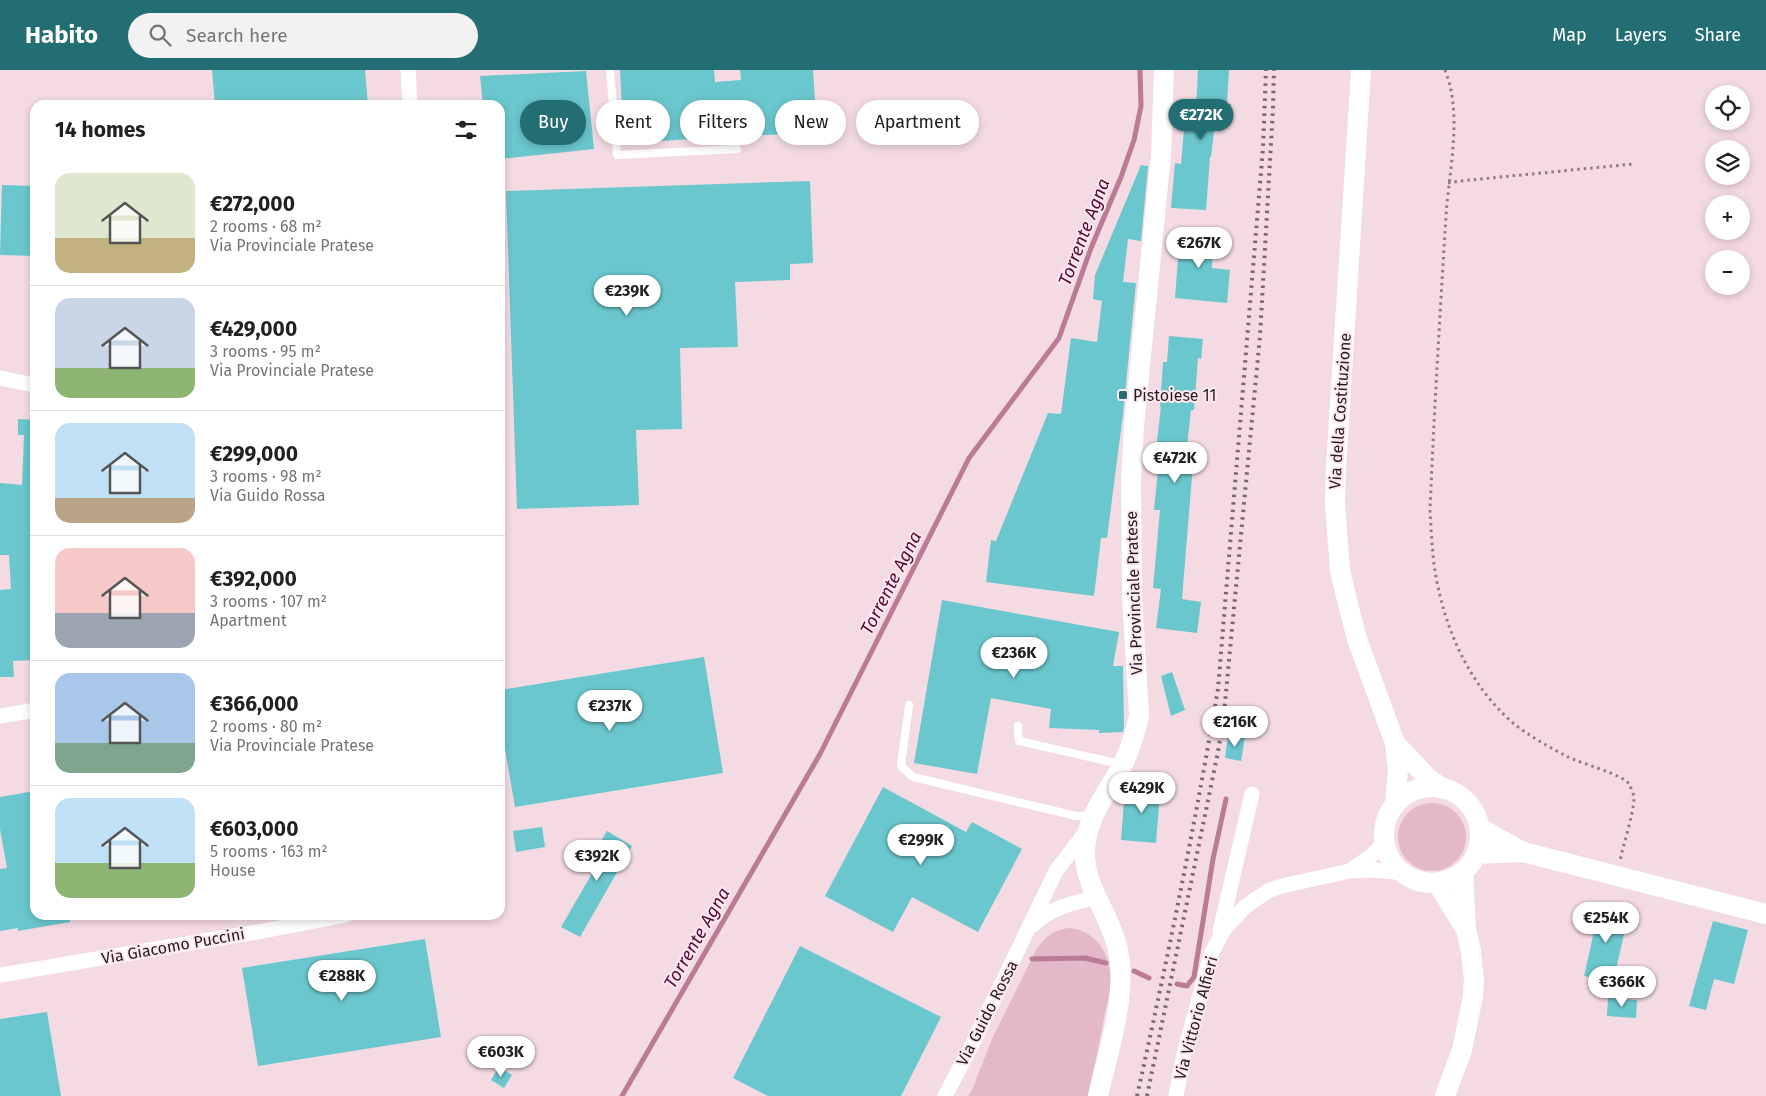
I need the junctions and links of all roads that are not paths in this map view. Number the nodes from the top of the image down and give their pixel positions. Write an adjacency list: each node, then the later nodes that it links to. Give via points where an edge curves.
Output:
1 (408, 70): 5 (street)
2 (610, 70): 6 (lane, via 617,155)
3 (1164, 70): 14 (main road, Via Provinciale Pratese, via 1161,155 1131,479 1132,596 1139,716)
4 (1361, 70): 13 (main road, Via della Costituzione, via 1335,504 1346,596 1358,640)
5 (410, 100)
6 (737, 148)
7 (0, 378): 8 (street)
8 (30, 384)
9 (909, 705): 18 (lane, via 901,766 913,777)
10 (30, 711): 11 (street)
11 (0, 716)
12 (1018, 726): 14 (lane, via 1019,741)
13 (1395, 743): 15 (main road); 17 (main road, via 1398,769)
14 (1122, 765): 18 (main road, Via Provinciale Pratese)
15 (1444, 789): 17 (main road, via 1430,787 1417,790); 19 (main road, via 1461,796 1468,803)
16 (1252, 794): 32 (street, Via Vittorio Alfieri)
17 (1395, 805): 20 (main road, via 1386,822)
18 (1090, 822): 27 (main road, Via Provinciale Pratese, via 1085,857); 30 (street, Via Guido Rossa, via 1056,872)
19 (1480, 828): 21 (main road); 22 (main road)
20 (1385, 842): 23 (street, Via Vittorio Alfieri, via 1370,858); 25 (main road, via 1388,854)
21 (1523, 852): 22 (main road); 28 (main road)
22 (1476, 854): 24 (main road)
23 (1350, 871): 25 (street, Via Vittorio Alfieri); 32 (street, Via Vittorio Alfieri, via 1268,891 1246,906)
24 (1463, 872): 26 (main road); 31 (main road)
25 (1404, 873): 26 (main road, via 1414,879)
26 (1438, 883): 31 (main road)
27 (1098, 897): 30 (street, Via Guido Rossa, via 1053,910); 35 (main road, Via Provinciale Pratese, via 1117,945 1122,976)
28 (1766, 914)
29 (320, 920): 33 (street, Via Giacomo Puccini)
30 (1029, 930): 34 (street, Via Guido Rossa)
31 (1466, 930): 37 (main road, via 1471,951 1473,996 1462,1050)
32 (1218, 940): 36 (street, Via Vittorio Alfieri, via 1184,1054)
33 (0, 975)
34 (945, 1096)
35 (1098, 1096)
36 (1176, 1096)
37 (1445, 1096)

